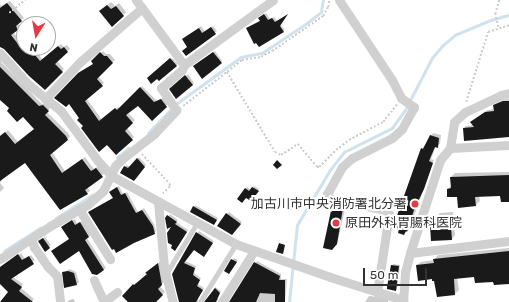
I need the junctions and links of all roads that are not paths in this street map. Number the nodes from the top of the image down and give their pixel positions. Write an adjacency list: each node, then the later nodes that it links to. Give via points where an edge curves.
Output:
1 (136, 0): 4 (street)
2 (274, 0): 6 (street)
3 (339, 0): 25 (street, via 392,80 401,98 414,107 402,129 392,138 352,158 342,167 327,194 329,198 385,210 389,214)
4 (142, 8): 6 (street); 8 (street, via 80,62)
5 (0, 53): 8 (street)
6 (184, 65): 11 (street, via 182,70 161,88 176,110 154,134 115,166)
7 (509, 93): 10 (street, via 465,112 454,122)
8 (45, 99): 11 (street, via 61,111)
9 (509, 145): 10 (street)
10 (450, 148): 19 (street, via 440,160)
11 (112, 176): 12 (street); 13 (street, via 103,191)
12 (156, 201): 14 (street); 22 (street)
13 (79, 209): 15 (street); 21 (street, via 99,250)
14 (197, 223): 17 (street); 22 (lane)
15 (31, 239): 20 (street); 26 (street, via 48,267 57,276)
16 (509, 241): 19 (street)
17 (236, 244): 18 (street); 30 (lane)
18 (254, 251): 25 (street); 31 (street)
19 (410, 253): 27 (street, via 405,272)
20 (0, 259)
21 (110, 259)
22 (166, 276): 29 (street)
23 (94, 280): 28 (street)
24 (117, 292): 28 (street)
25 (377, 292): 27 (street)
26 (60, 300)
27 (403, 301)
28 (105, 302)
29 (173, 302)
30 (200, 302)
31 (222, 302)

